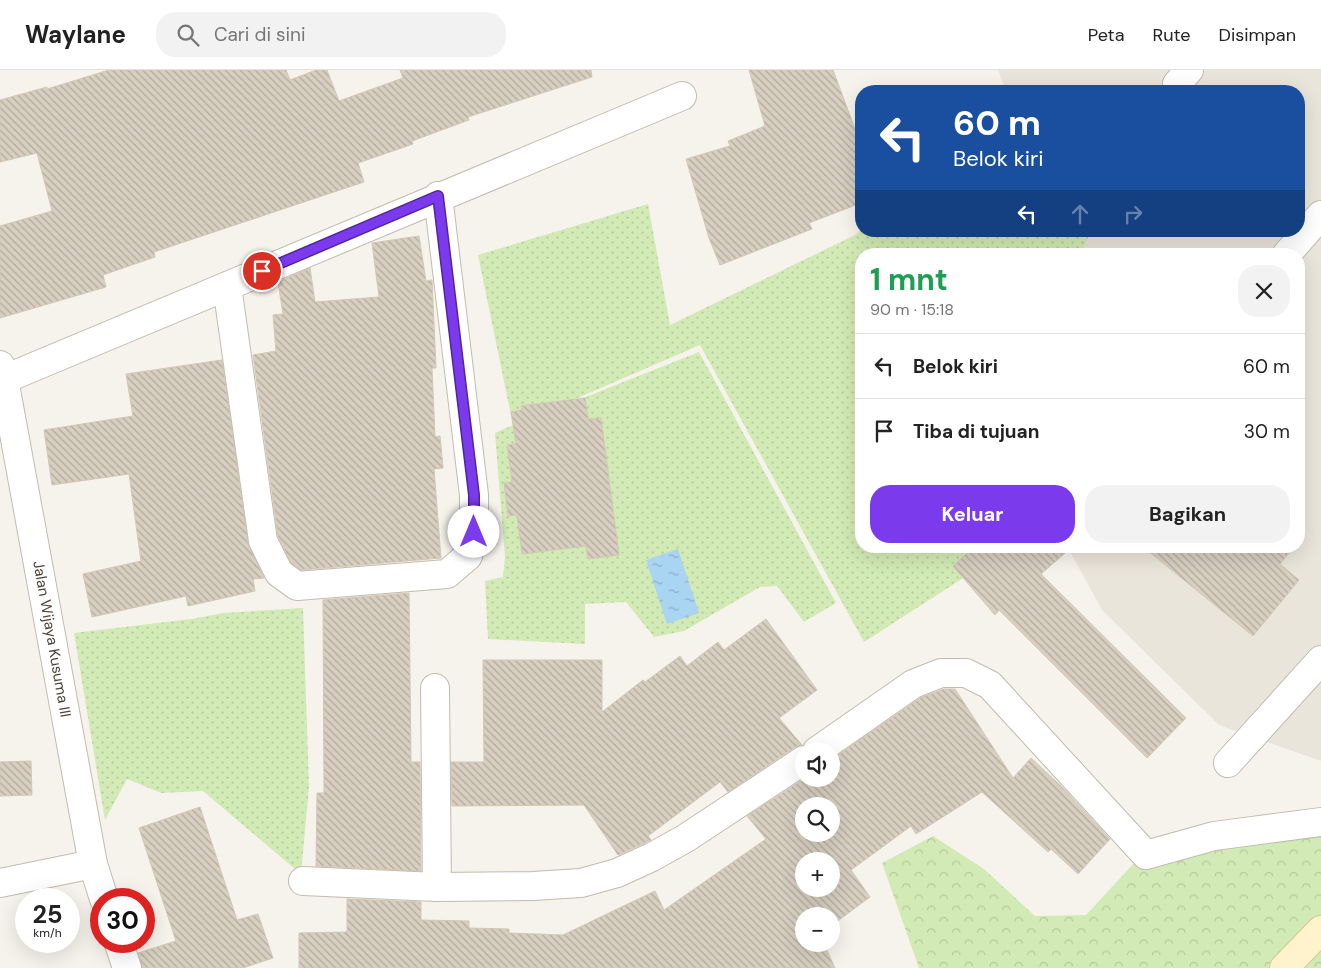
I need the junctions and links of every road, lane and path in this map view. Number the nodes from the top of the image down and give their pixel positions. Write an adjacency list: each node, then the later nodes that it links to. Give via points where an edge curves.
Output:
1 (682, 96): 2 (street)
2 (438, 196): 7 (street); 7 (street, via 474,495 474,532 468,556 447,574 297,586 279,573 263,541)
3 (1321, 215): 4 (street)
4 (1305, 233)
5 (1302, 237): 6 (street)
6 (1292, 248)
7 (227, 286): 8 (street)
8 (1, 375): 15 (street, Jalan Wijaya Kusuma III)
9 (1321, 660): 12 (street)
10 (436, 688): 18 (street)
11 (830, 742): 14 (street, via 913,684 942,673 966,673 990,685 1146,855 1214,836)
12 (1228, 763)
13 (795, 766): 18 (street, via 686,838 617,873 581,883)
14 (1321, 822)
15 (93, 864): 17 (street); 19 (street, Jalan Wijaya Kusuma III)
16 (303, 881): 18 (street)
17 (0, 883)
18 (437, 887)
19 (101, 888)
20 (1321, 930): 23 (main road)
21 (122, 953): 22 (street)
22 (127, 968)
23 (1284, 968)

